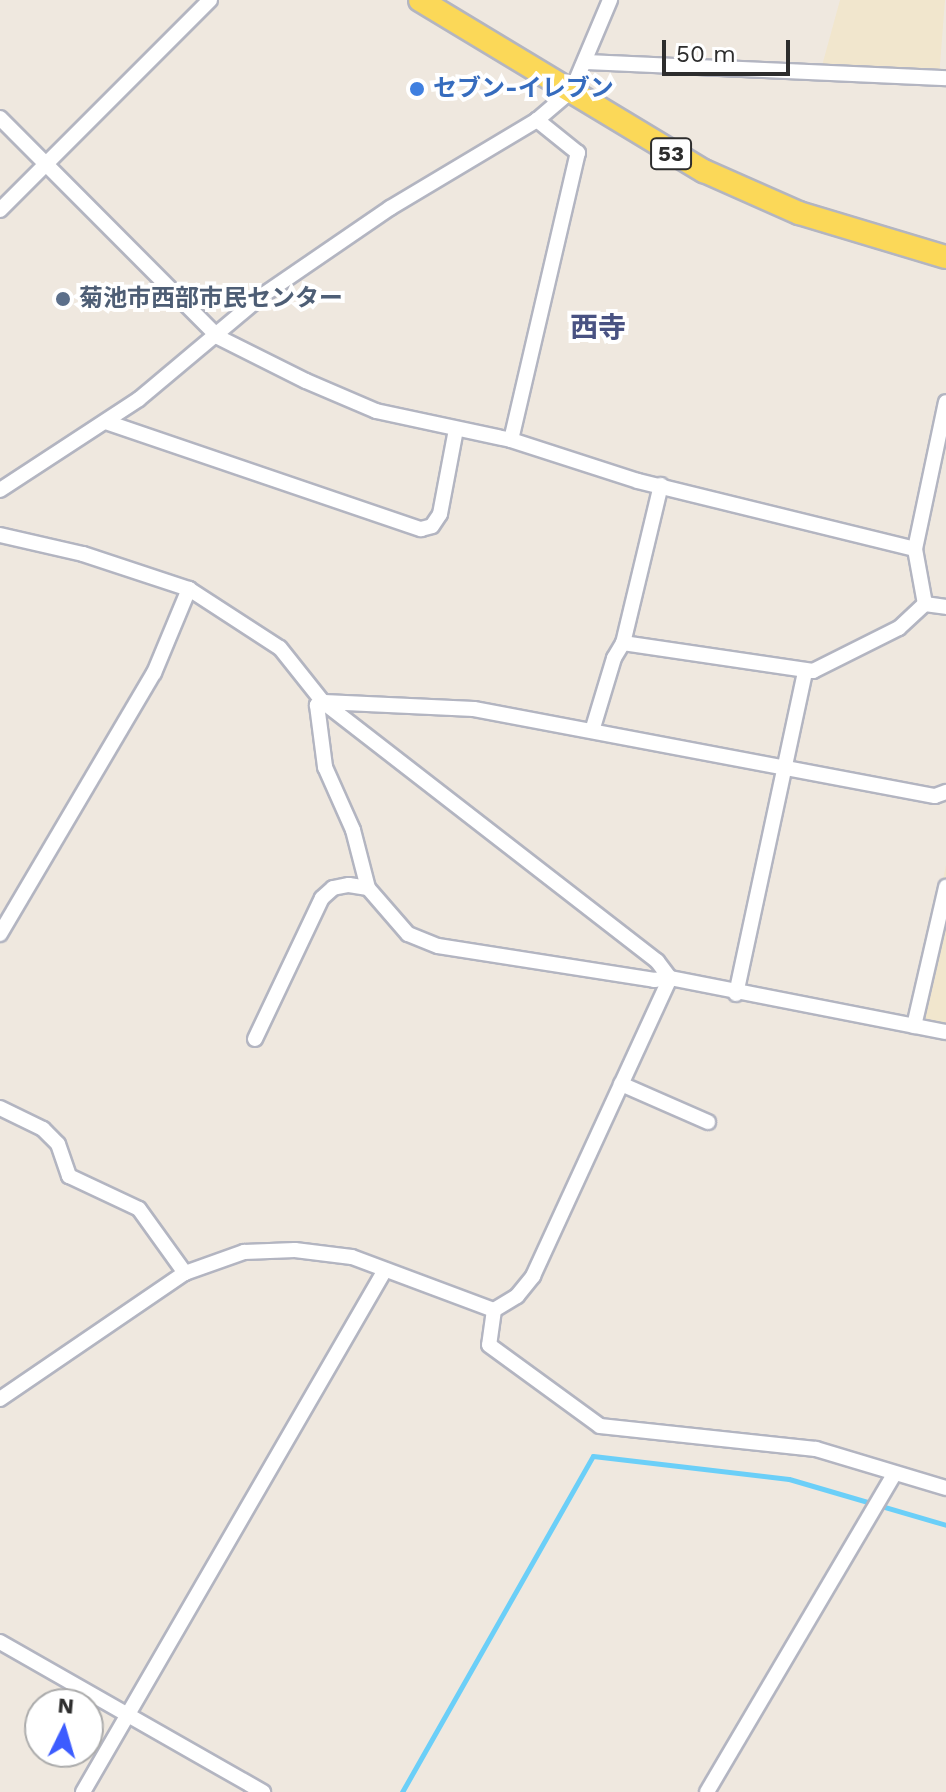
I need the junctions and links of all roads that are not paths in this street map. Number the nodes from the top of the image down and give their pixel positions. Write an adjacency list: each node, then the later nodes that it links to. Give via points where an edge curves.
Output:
1 (210, 0): 9 (street)
2 (420, 0): 6 (main road, 53)
3 (610, 0): 4 (street)
4 (588, 62): 5 (street); 6 (street)
5 (946, 78)
6 (572, 90): 8 (street); 11 (main road, 53, via 704,171 799,213)
7 (0, 118): 9 (street)
8 (537, 120): 12 (street, via 390,208 263,295); 16 (street, via 578,153)
9 (47, 165): 10 (street); 12 (street)
10 (0, 210)
11 (946, 257)
12 (218, 337): 14 (street); 15 (street, via 376,411)
13 (946, 402): 20 (street)
14 (106, 422): 15 (street, via 421,529 432,526 440,514); 18 (street)
15 (456, 429): 16 (street)
16 (511, 440): 17 (street, via 548,456)
17 (661, 485): 20 (street); 24 (street)
18 (0, 490)
19 (0, 535): 21 (street, via 83,554)
20 (915, 549): 22 (street)
21 (189, 589): 26 (street, via 280,648); 32 (street, via 154,673)
22 (925, 604): 23 (street); 25 (street, via 865,648)
23 (946, 607)
24 (623, 643): 25 (street); 27 (street)
25 (805, 671): 28 (street)
26 (323, 702): 27 (street, via 474,709); 31 (street, via 317,705 325,767 353,830); 33 (street, via 657,961)
27 (592, 731): 28 (street)
28 (786, 768): 29 (street, via 935,796); 34 (street)
29 (946, 792)
30 (946, 887): 35 (street)
31 (368, 888): 33 (street, via 408,934 438,946 654,980); 37 (street, via 333,888 322,898)
32 (0, 934)
33 (670, 978): 34 (street); 38 (street)
34 (736, 994): 35 (street)
35 (914, 1026): 36 (street)
36 (946, 1032)
37 (255, 1039)
38 (621, 1084): 40 (street); 43 (street, via 533,1276 517,1296)
39 (0, 1108): 42 (street, via 43,1129 58,1144 69,1176 139,1209)
40 (708, 1122)
41 (385, 1270): 42 (street, via 352,1257 295,1250 244,1252); 43 (street); 48 (street)
42 (185, 1273): 44 (street)
43 (494, 1310): 45 (street, via 489,1345 600,1426 816,1449)
44 (0, 1399)
45 (894, 1475): 46 (street); 51 (street)
46 (946, 1488)
47 (0, 1642): 48 (street)
48 (129, 1714): 49 (street); 50 (street)
49 (83, 1792)
50 (263, 1792)
51 (707, 1792)

